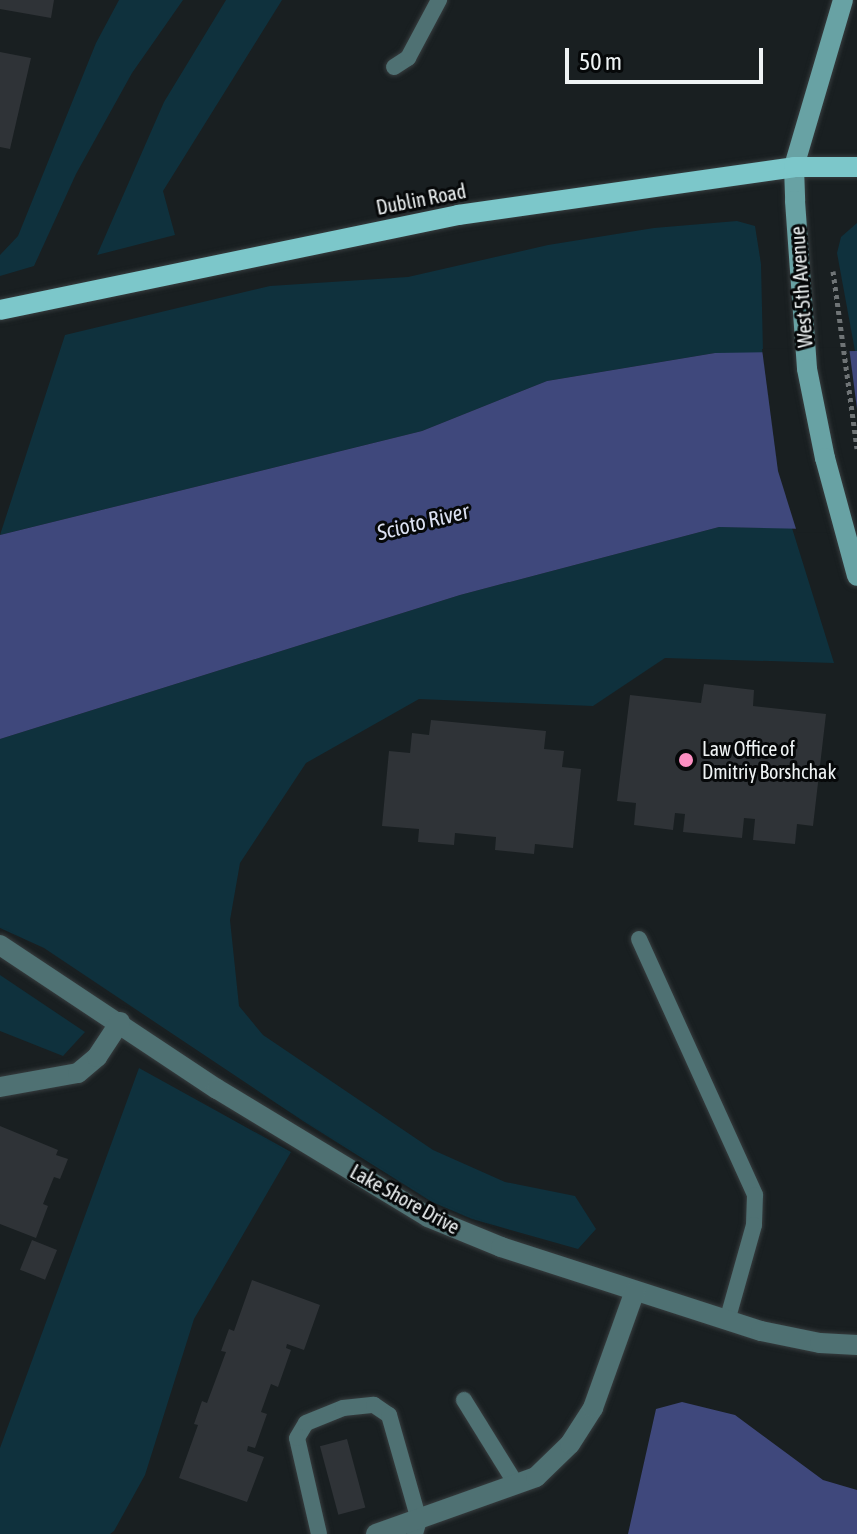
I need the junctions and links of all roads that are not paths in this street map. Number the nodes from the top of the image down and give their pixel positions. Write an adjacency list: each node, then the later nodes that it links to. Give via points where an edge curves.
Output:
1 (439, 0): 3 (lane, via 408,58)
2 (843, 0): 4 (main road, West 5th Avenue)
3 (394, 67)
4 (794, 167): 5 (main road, Dublin Road); 6 (main road, Dublin Road, via 458,215); 7 (main road, West 5th Avenue, via 810,384)
5 (857, 167)
6 (0, 310)
7 (857, 576)
8 (639, 939): 13 (lane, via 755,1195 754,1225)
9 (0, 945): 10 (street, Lake Shore Drive)
10 (120, 1022): 11 (street, via 97,1057 78,1073); 12 (street, Lake Shore Drive, via 217,1089 428,1217)
11 (0, 1087)
12 (635, 1291): 13 (street, Lake Shore Drive); 16 (street, via 593,1408 570,1444 536,1477)
13 (727, 1321): 14 (street, Lake Shore Drive, via 791,1339)
14 (857, 1345)
15 (464, 1400): 16 (lane)
16 (516, 1484): 17 (street)
17 (417, 1527): 18 (lane, via 389,1415 374,1405 343,1408 306,1423 297,1438); 19 (street)
18 (319, 1534)
19 (376, 1534)

